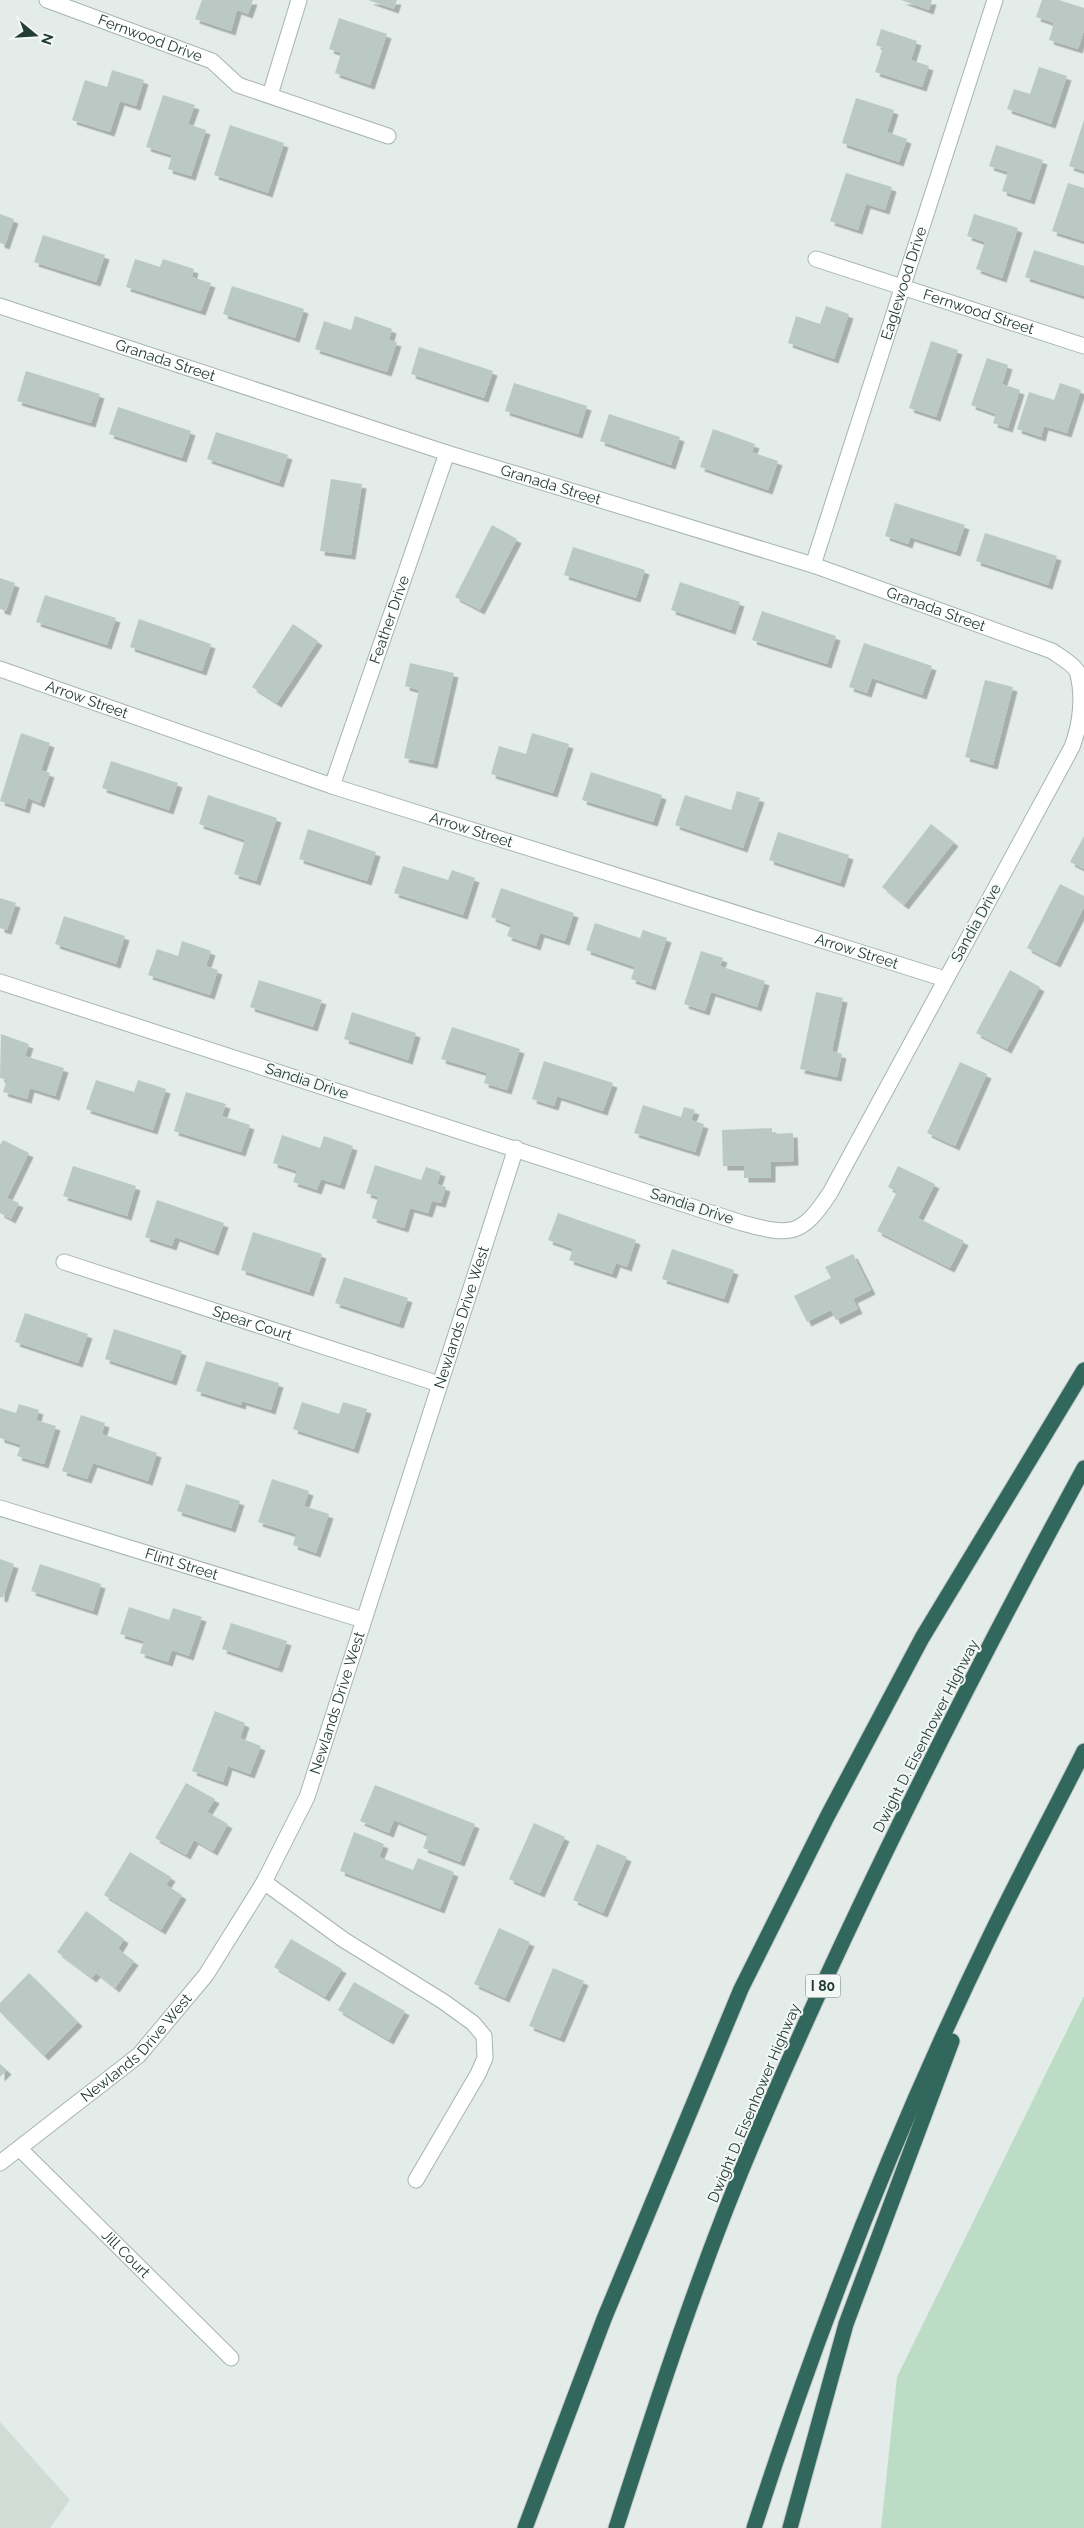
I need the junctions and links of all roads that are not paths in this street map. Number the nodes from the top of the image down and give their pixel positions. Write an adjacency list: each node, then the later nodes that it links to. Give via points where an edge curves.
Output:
1 (47, 0): 4 (street, Fernwood Drive, via 212,61 238,85)
2 (299, 0): 4 (street)
3 (995, 0): 7 (street, Eaglewood Drive)
4 (270, 95): 5 (street, Fernwood Drive)
5 (388, 136)
6 (816, 259): 7 (street, Fernwood Street)
7 (904, 287): 9 (street, Fernwood Street); 11 (street, Eaglewood Drive)
8 (0, 306): 10 (street, Granada Street)
9 (1084, 346)
10 (447, 453): 11 (street, Granada Street); 14 (street, Feather Drive)
11 (813, 565): 13 (street, Granada Street, via 1052,651 1076,669)
12 (0, 669): 14 (street, Arrow Street)
13 (1083, 688): 15 (street, Sandia Drive, via 1082,720 1072,747)
14 (332, 786): 15 (street, Arrow Street)
15 (945, 979): 17 (street, Sandia Drive, via 830,1193 808,1223 795,1230 780,1231 742,1223)
16 (0, 982): 17 (street, Sandia Drive)
17 (516, 1148): 20 (street, Newlands Drive West)
18 (64, 1262): 20 (street, Spear Court)
19 (1084, 1370): 31 (highway, via 922,1638 741,1989 604,2319)
20 (439, 1384): 23 (street, Newlands Drive West)
21 (1084, 1468): 32 (highway, Dwight D. Eisenhower Highway / I 80, via 931,1762 834,1962 758,2131 692,2302)
22 (0, 1508): 23 (street, Flint Street)
23 (363, 1620): 25 (street, Newlands Drive West, via 306,1797)
24 (1084, 1751): 26 (highway)
25 (264, 1882): 27 (street, Newlands Drive West, via 206,1975 139,2055); 29 (street, via 344,1940 444,2002 473,2023 484,2036 485,2058 478,2074)
26 (990, 1937): 33 (highway, via 878,2187 826,2321); 34 (highway, via 846,2324)
27 (20, 2149): 28 (street, Newlands Drive West); 30 (street, Jill Court)
28 (0, 2163)
29 (416, 2180)
30 (231, 2358)
31 (525, 2528)
32 (616, 2528)
33 (754, 2528)
34 (790, 2528)

